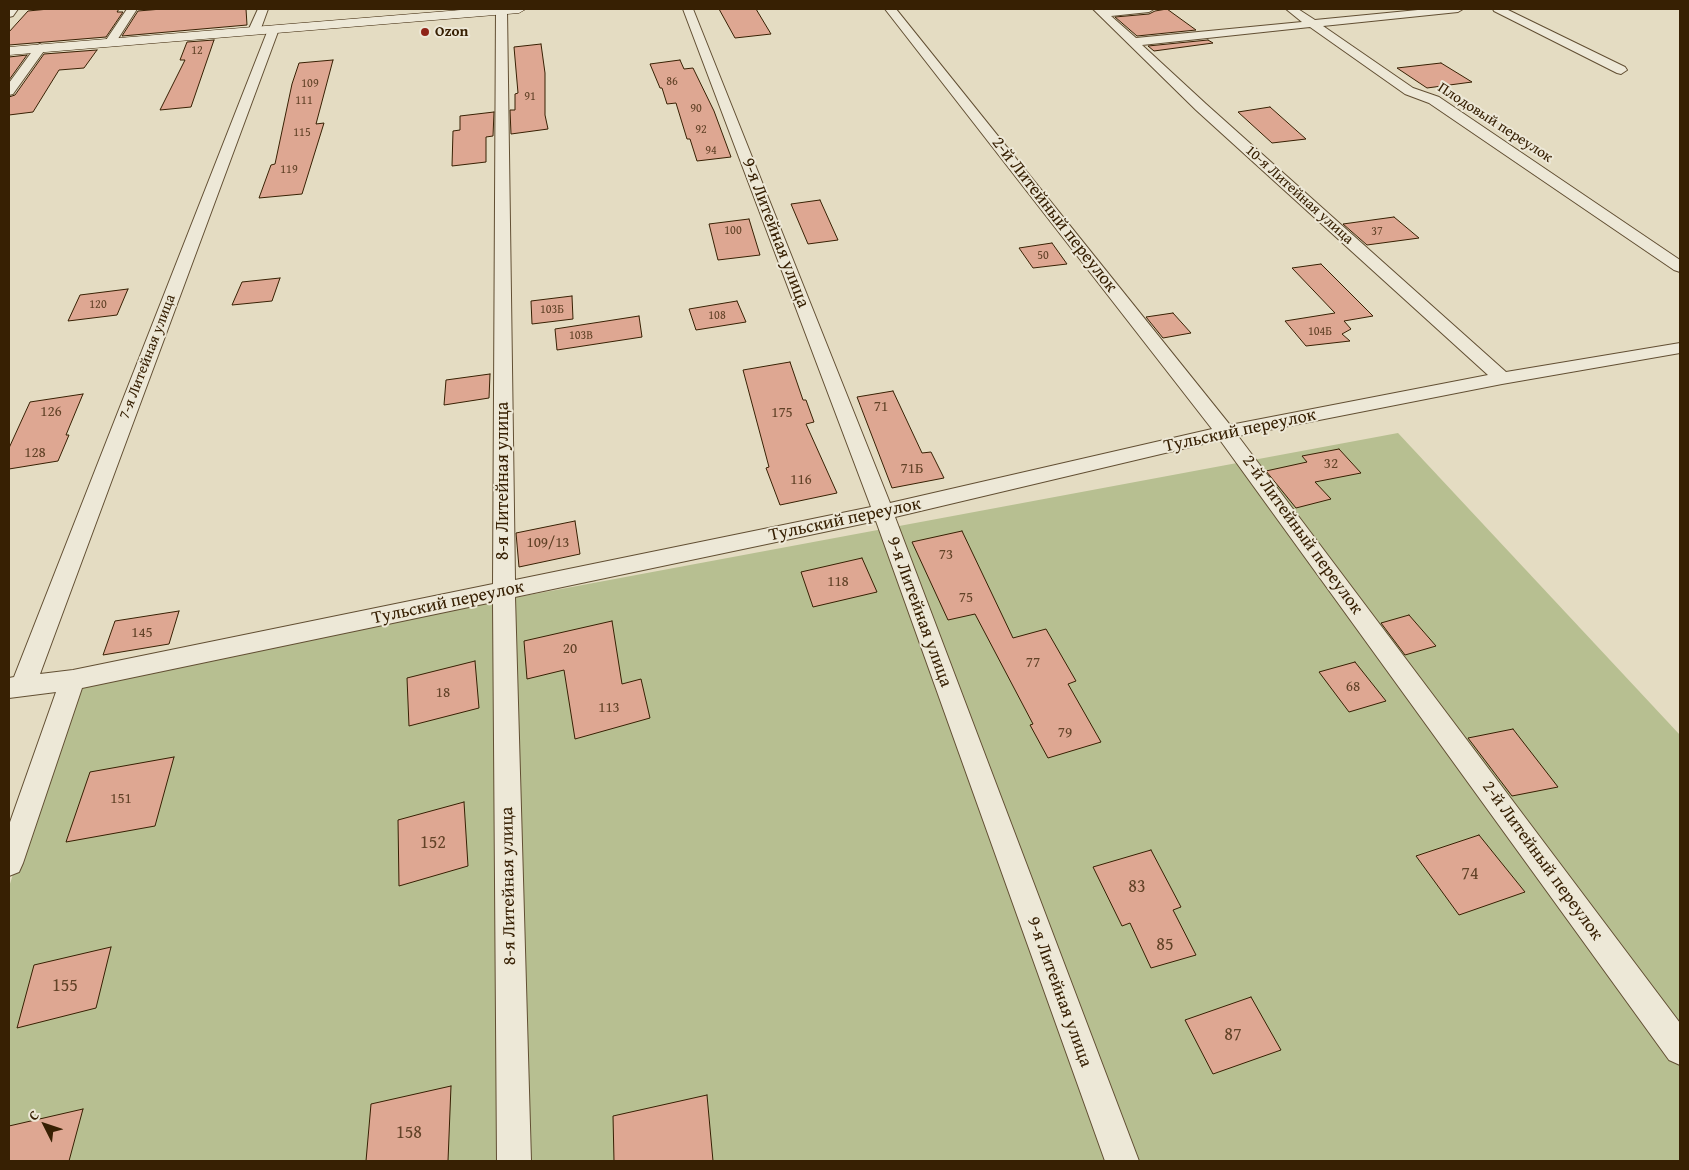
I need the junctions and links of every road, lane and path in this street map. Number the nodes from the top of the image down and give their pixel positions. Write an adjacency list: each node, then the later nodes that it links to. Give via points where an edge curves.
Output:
1 (13, 9): 13 (street)
2 (132, 9): 18 (street)
3 (263, 9): 16 (street)
4 (510, 9): 12 (street); 28 (street, 8-я Литейная улица)
5 (688, 9): 27 (street, 9-я Литейная улица)
6 (890, 9): 26 (street, 2-й Литейный переулок)
7 (1149, 9): 11 (street)
8 (1291, 9): 14 (street, Плодовый переулок)
9 (1458, 9): 14 (street)
10 (1498, 9): 21 (street)
11 (1101, 11): 17 (street, 10-я Литейная улица)
12 (432, 12): 15 (street)
13 (9, 14)
14 (1313, 24): 17 (street); 23 (street, Плодовый переулок, via 1409,91 1434,100)
15 (273, 29): 16 (street); 30 (street, 7-я Литейная улица)
16 (254, 31): 18 (street)
17 (1134, 42): 25 (street, 10-я Литейная улица)
18 (110, 43): 19 (street)
19 (40, 48): 20 (street); 22 (street)
20 (9, 51)
21 (1621, 70)
22 (9, 91)
23 (1680, 267)
24 (1680, 348): 25 (street, Тульский переулок)
25 (1502, 378): 26 (street, Тульский переулок)
26 (1225, 432): 27 (street, Тульский переулок); 32 (street, 2-й Литейный переулок)
27 (883, 512): 28 (street, Тульский переулок); 34 (street, 9-я Литейная улица)
28 (504, 591): 29 (street, Тульский переулок); 33 (street, 8-я Литейная улица)
29 (73, 680): 30 (street, Тульский переулок); 31 (street)
30 (16, 686)
31 (9, 863)
32 (1680, 1049)
33 (514, 1161)
34 (1122, 1161)

